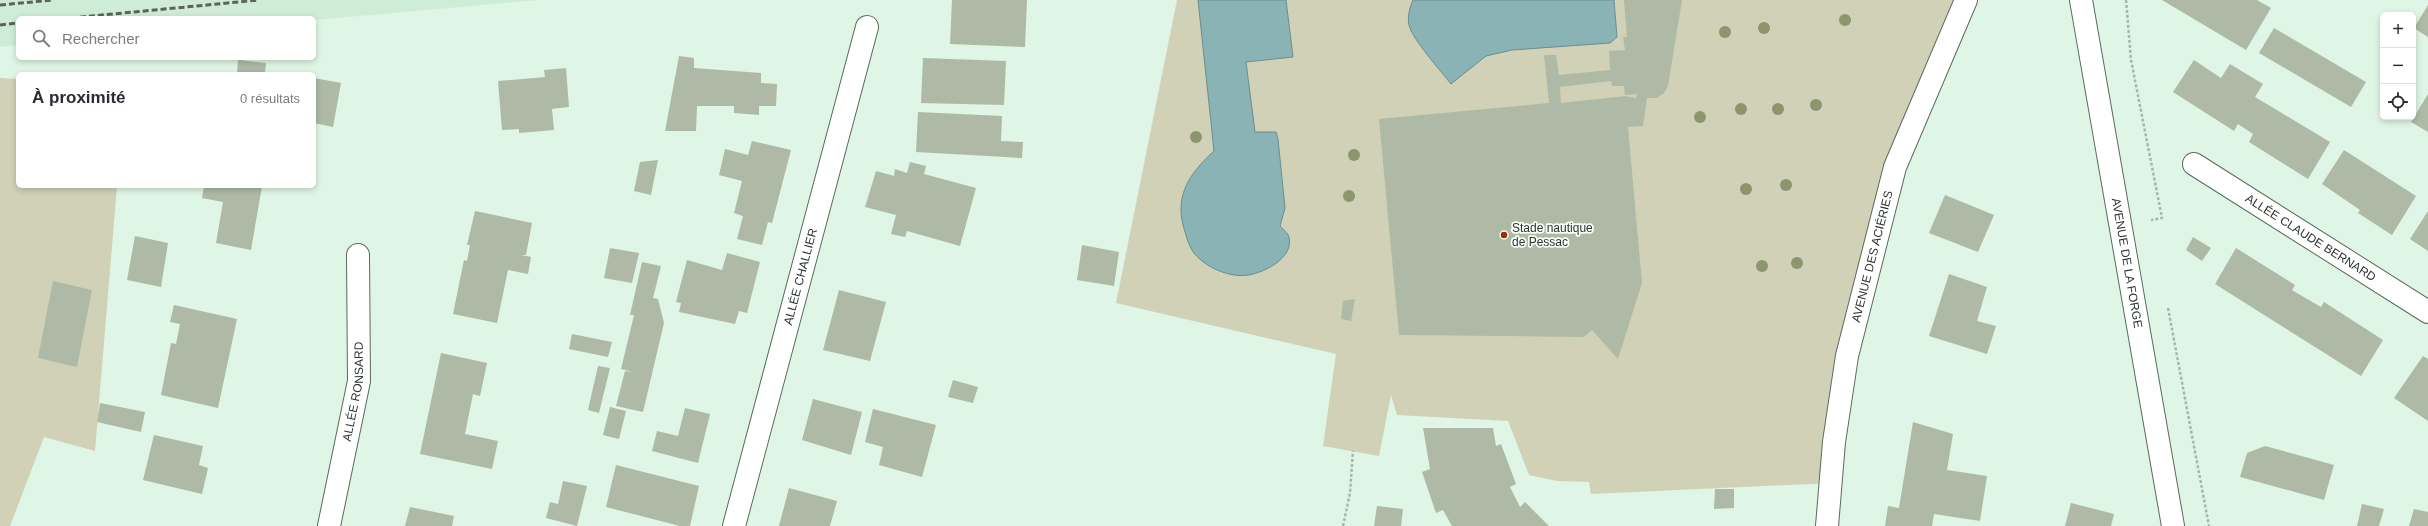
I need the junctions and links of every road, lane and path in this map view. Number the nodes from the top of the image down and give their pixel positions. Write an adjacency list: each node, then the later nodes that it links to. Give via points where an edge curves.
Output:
1 (1966, 0): 14 (street, AVENUE DES ACIÉRIES, via 1894,167 1847,356 1834,442)
2 (2082, 0): 15 (street, AVENUE DE LA FORGE)
3 (2126, 0): 6 (path, via 2131,60 2162,218 2151,220)
4 (867, 27): 12 (street, ALLÉE CHALLIER)
5 (2194, 164): 9 (street, ALLÉE CLAUDE BERNARD)
6 (2152, 228)
7 (358, 255): 11 (street, ALLÉE RONSARD, via 359,381)
8 (2167, 306): 16 (path)
9 (2428, 312)
10 (1353, 451): 13 (path, via 1350,493)
11 (329, 526)
12 (734, 526)
13 (1343, 526)
14 (1827, 526)
15 (2173, 526)
16 (2209, 526)

